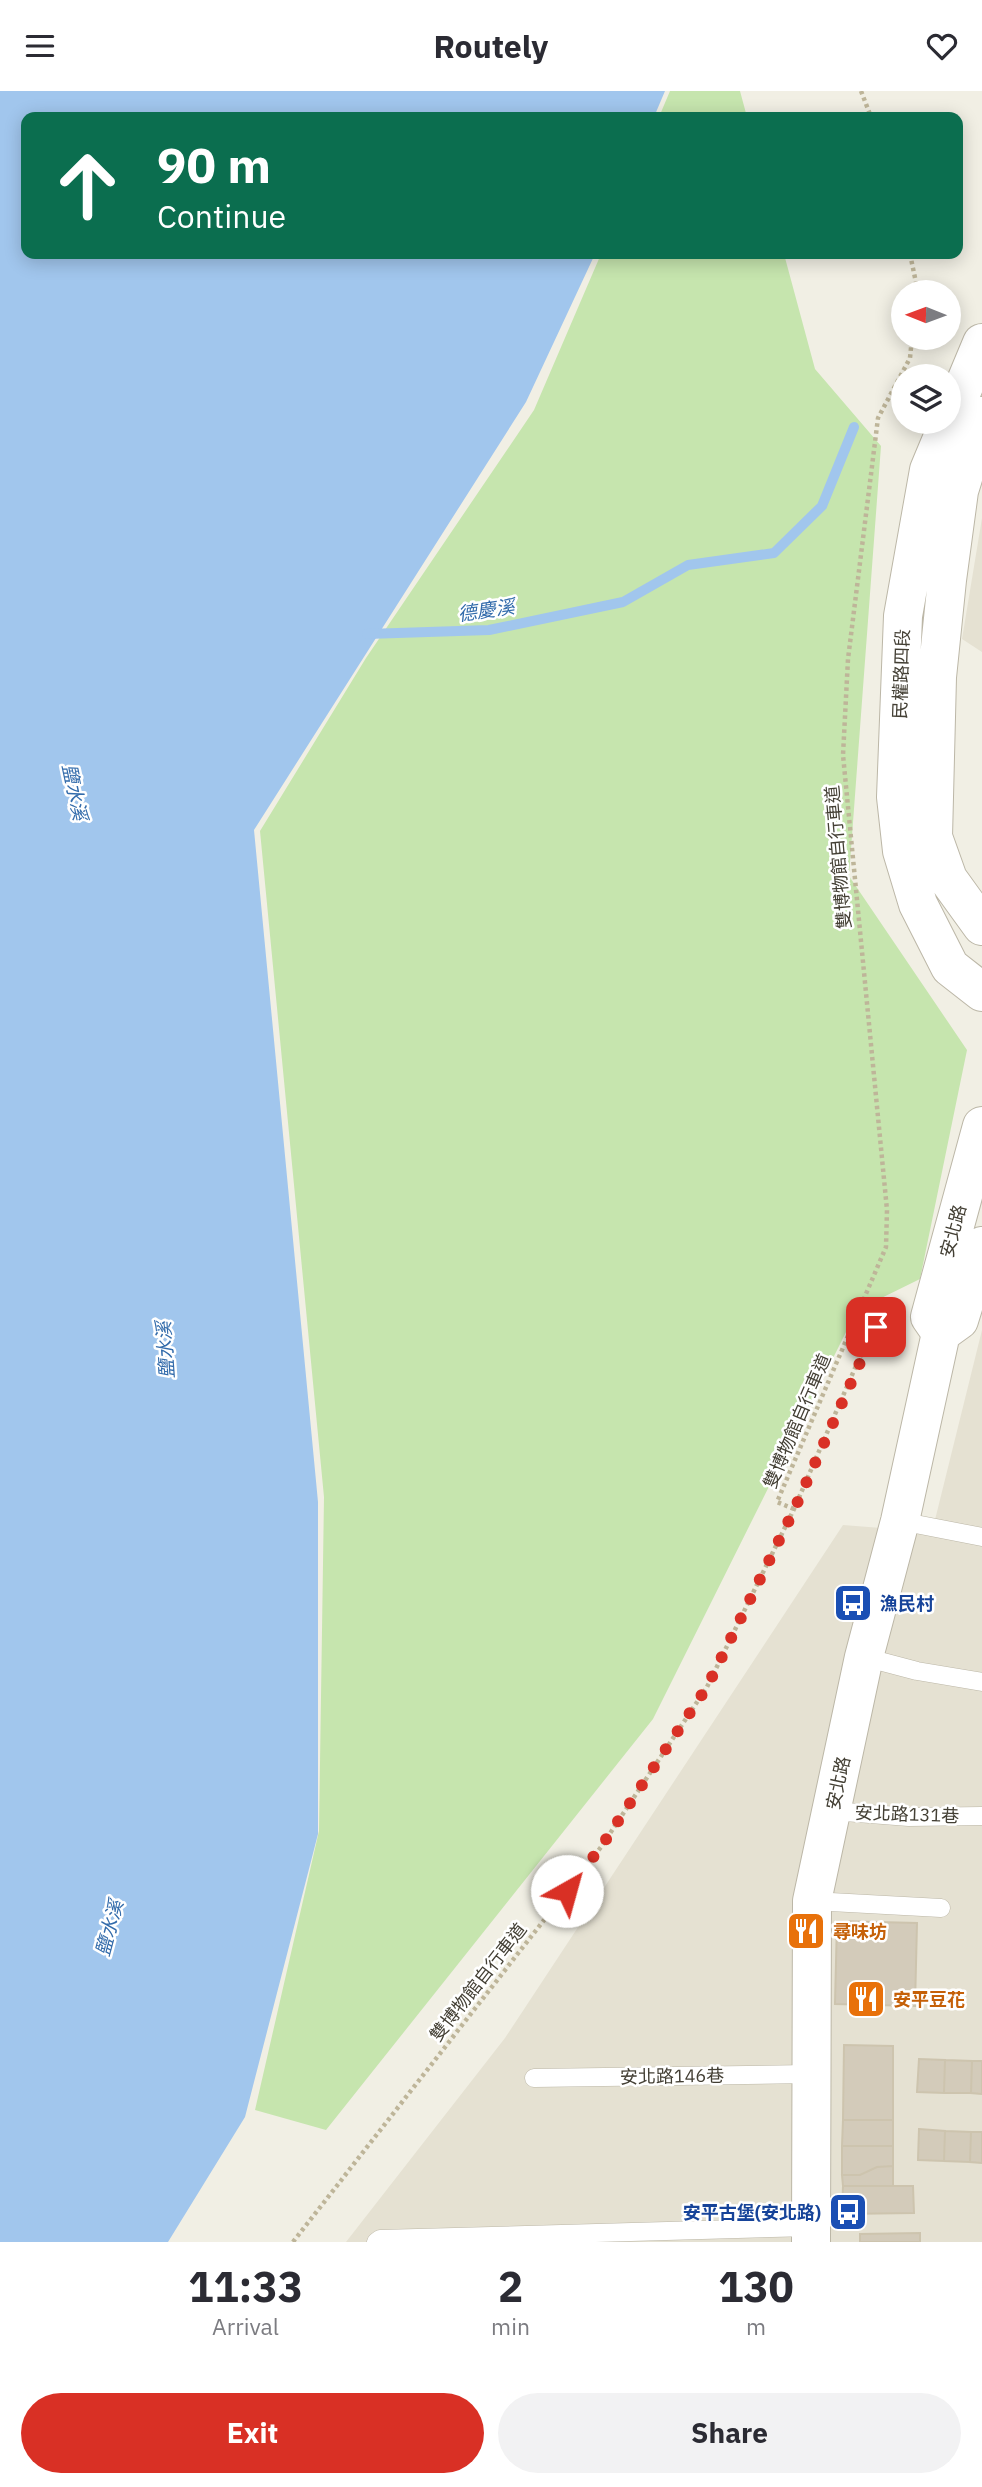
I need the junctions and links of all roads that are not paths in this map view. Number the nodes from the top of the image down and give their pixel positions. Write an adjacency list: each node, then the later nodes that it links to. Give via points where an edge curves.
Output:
1 (982, 343): 4 (street, 民權路四段, via 929,470 903,616 896,797 902,851 918,904 950,967)
2 (982, 416): 3 (street, 民權路四段, via 959,491 947,580 937,677 933,837 948,879)
3 (982, 926)
4 (982, 992)
5 (982, 1126): 7 (street, 安北路)
6 (982, 1246): 7 (street, 安北路, via 959,1320)
7 (935, 1325): 8 (street, 安北路)
8 (900, 1521): 9 (lane); 10 (street, 安北路)
9 (982, 1537)
10 (864, 1657): 11 (lane); 12 (street, 安北路)
11 (982, 1682)
12 (832, 1811): 13 (lane, 安北路131巷); 14 (street, 安北路)
13 (982, 1816)
14 (813, 1901): 15 (lane); 16 (street, 安北路)
15 (941, 1908)
16 (810, 2074): 17 (lane, 安北路146巷); 18 (street, 安北路)
17 (534, 2078)
18 (811, 2235): 19 (lane, via 393,2238)
19 (376, 2242)

